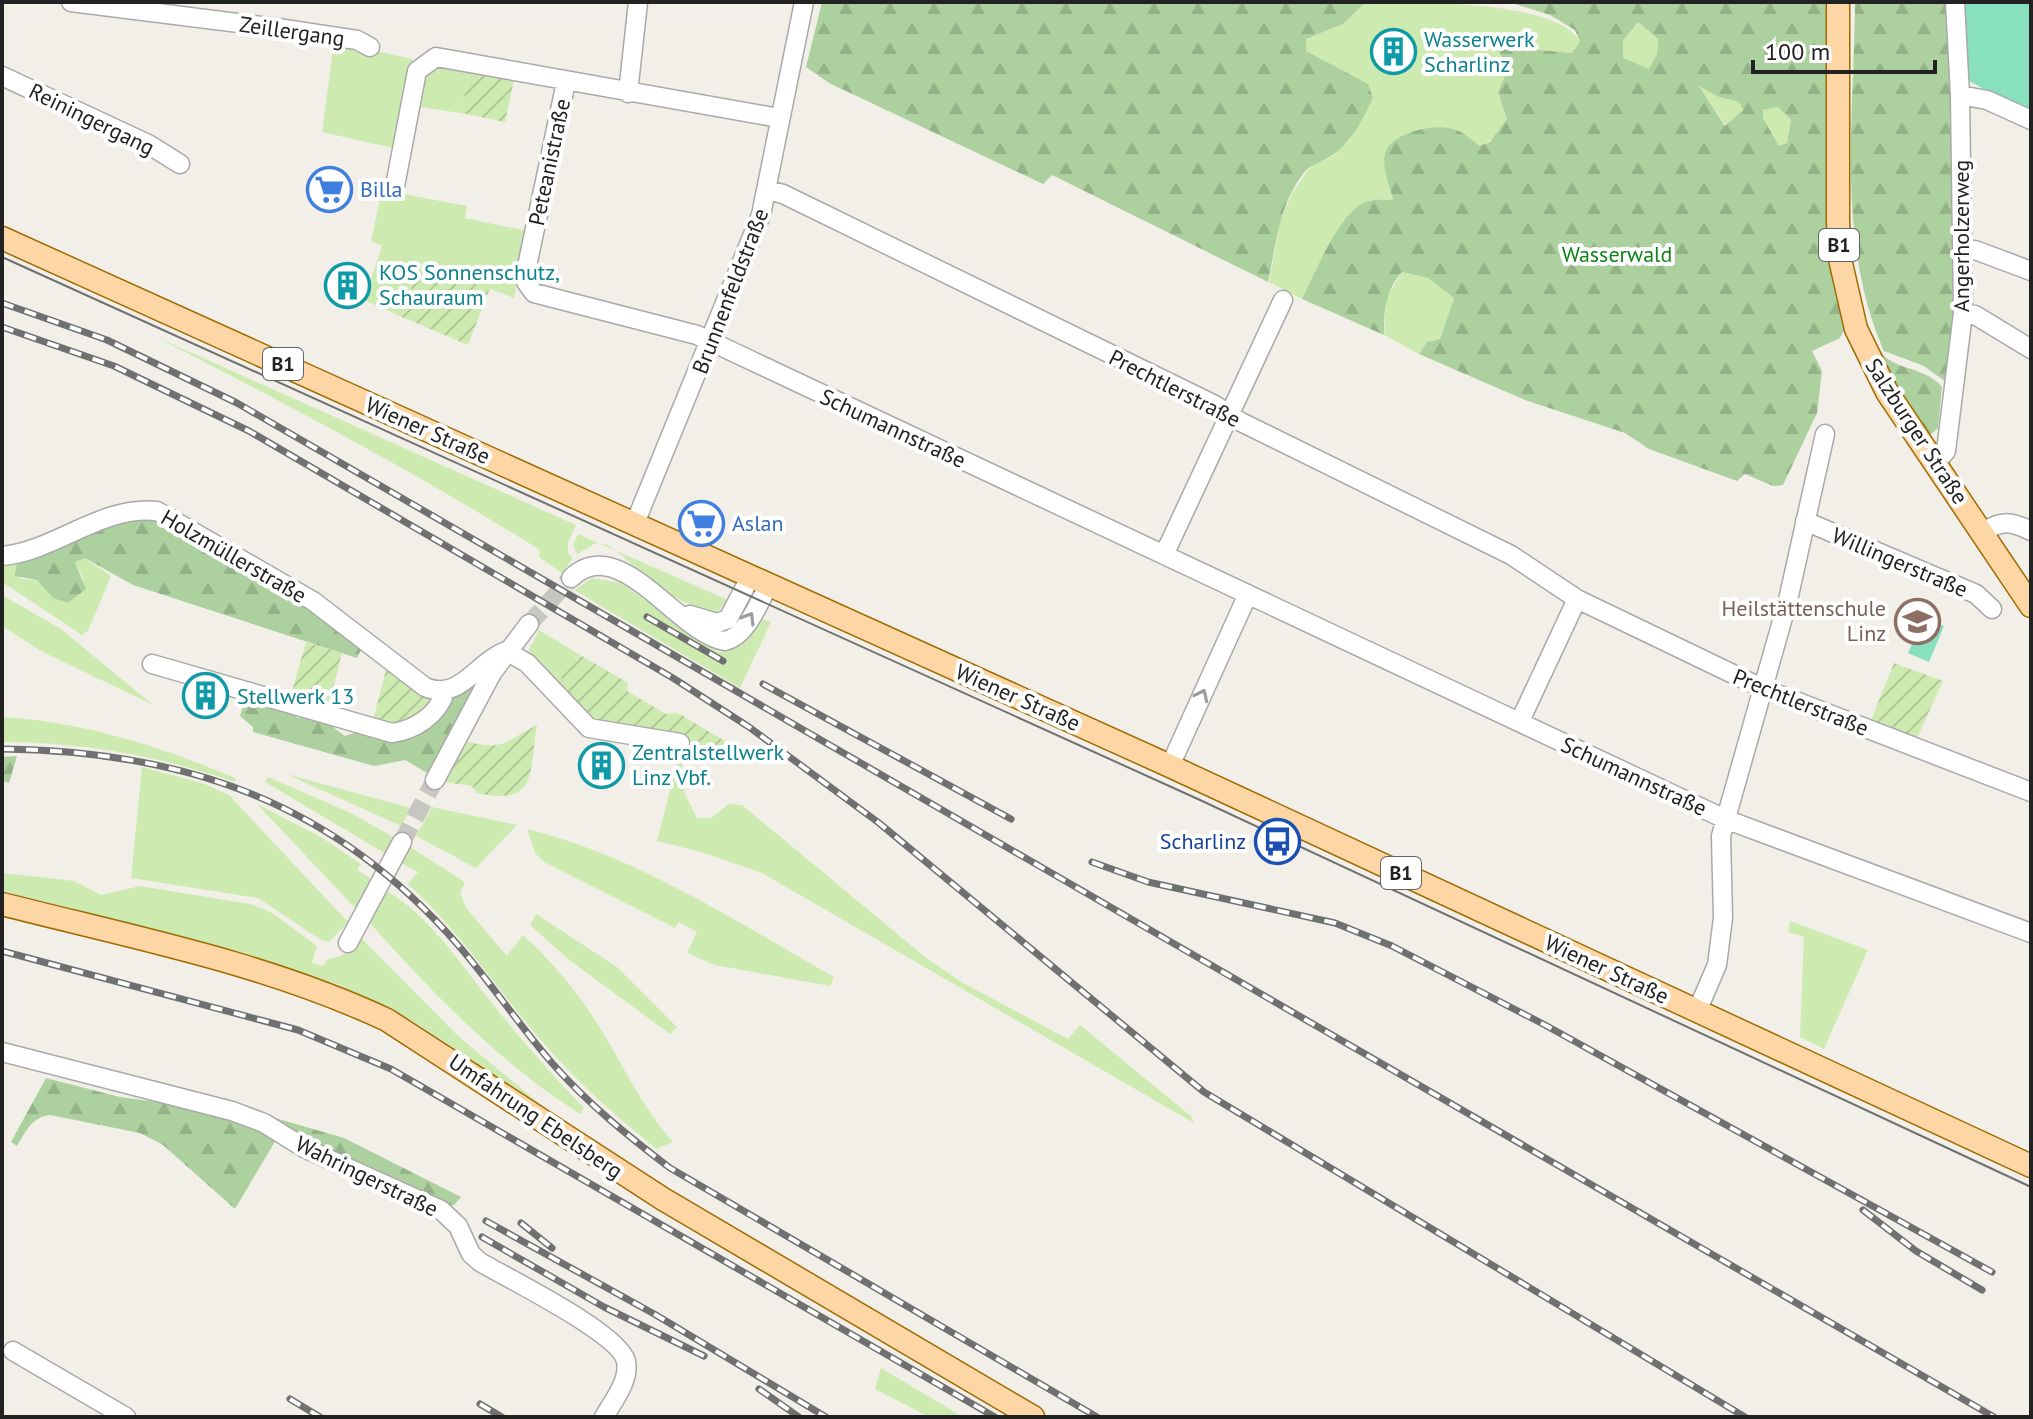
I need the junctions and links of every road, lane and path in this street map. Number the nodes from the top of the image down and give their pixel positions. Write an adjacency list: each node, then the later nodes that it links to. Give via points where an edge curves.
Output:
1 (71, 2): 6 (street, Zeillergang, via 341,38)
2 (638, 2): 9 (street)
3 (804, 2): 11 (street, Brunnenfeldstraße)
4 (1838, 2): 26 (main road, Salzburger Straße / B1, via 1838,222 1847,297 1873,367)
5 (1955, 2): 10 (street, Angerholzerweg)
6 (370, 47)
7 (2, 76): 13 (street, Reiningergang)
8 (566, 82): 9 (street); 14 (street, via 443,57 430,59 413,82); 19 (street, Peteanistraße, via 526,271)
9 (628, 93): 11 (street)
10 (1960, 95): 12 (street, via 1987,100); 17 (street, Angerholzerweg)
11 (779, 118): 15 (street, Brunnenfeldstraße)
12 (2031, 120)
13 (180, 164)
14 (395, 186)
15 (767, 190): 22 (street, Brunnenfeldstraße); 24 (street, Prechtlerstraße)
16 (2, 238): 28 (main road, Wiener Straße / B1)
17 (1962, 250): 18 (street); 21 (street, Angerholzerweg)
18 (2031, 271)
19 (529, 288): 22 (street, Schumannstraße, via 547,298)
20 (1283, 300): 24 (street)
21 (1963, 313): 23 (street); 26 (street, Angerholzerweg, via 1946,451)
22 (712, 342): 28 (street, Brunnenfeldstraße); 31 (street, Schumannstraße)
23 (2031, 349)
24 (1229, 414): 31 (street); 36 (street, Prechtlerstraße, via 1511,555)
25 (1825, 434): 27 (street, Willingerstraße)
26 (1935, 464): 30 (main road, Salzburger Straße / B1)
27 (1805, 521): 38 (street, Willingerstraße, via 1976,594); 42 (street, Willingerstraße)
28 (635, 523): 34 (main road, Wiener Straße / B1)
29 (2031, 531): 30 (street, via 1999,522)
30 (1983, 532): 37 (main road, Salzburger Straße / B1)
31 (1164, 555): 35 (street, Schumannstraße)
32 (2, 556): 43 (street, Holzmüllerstraße, via 37,548 115,515 157,511 313,601 413,679)
33 (571, 578): 34 (street, via 586,567 612,566 717,640 731,640 744,628)
34 (760, 580): 46 (main road, Wiener Straße / B1)
35 (1248, 594): 44 (street, Schumannstraße); 46 (street, one-way to 35)
36 (1577, 599): 42 (street, Prechtlerstraße); 44 (street)
37 (2031, 606)
38 (1992, 609)
39 (529, 624): 40 (street)
40 (506, 651): 43 (street); 45 (street, via 539,674 589,728); 47 (street)
41 (152, 664): 43 (street, via 392,733 419,725)
42 (1762, 688): 48 (street, Prechtlerstraße); 49 (street, Willingerstraße)
43 (445, 692)
44 (1520, 721): 49 (street, Schumannstraße)
45 (680, 743)
46 (1170, 766): 54 (main road, Wiener Straße / B1)
47 (435, 780)
48 (2031, 792)
49 (1725, 819): 52 (street, Schumannstraße); 54 (street, Willingerstraße, via 1717,965)
50 (402, 842): 53 (street)
51 (2, 904): 60 (main road, Umfahrung Ebelsberg, via 273,975 387,1020 663,1199)
52 (2031, 933)
53 (348, 943)
54 (1697, 1011): 56 (main road, Wiener Straße / B1)
55 (2, 1052): 59 (street, Wahringerstraße, via 251,1117 306,1149 441,1210 480,1262 603,1333 620,1349 625,1377)
56 (2031, 1166)
57 (13, 1351): 58 (street)
58 (126, 1417)
59 (604, 1417)
60 (1033, 1417)

